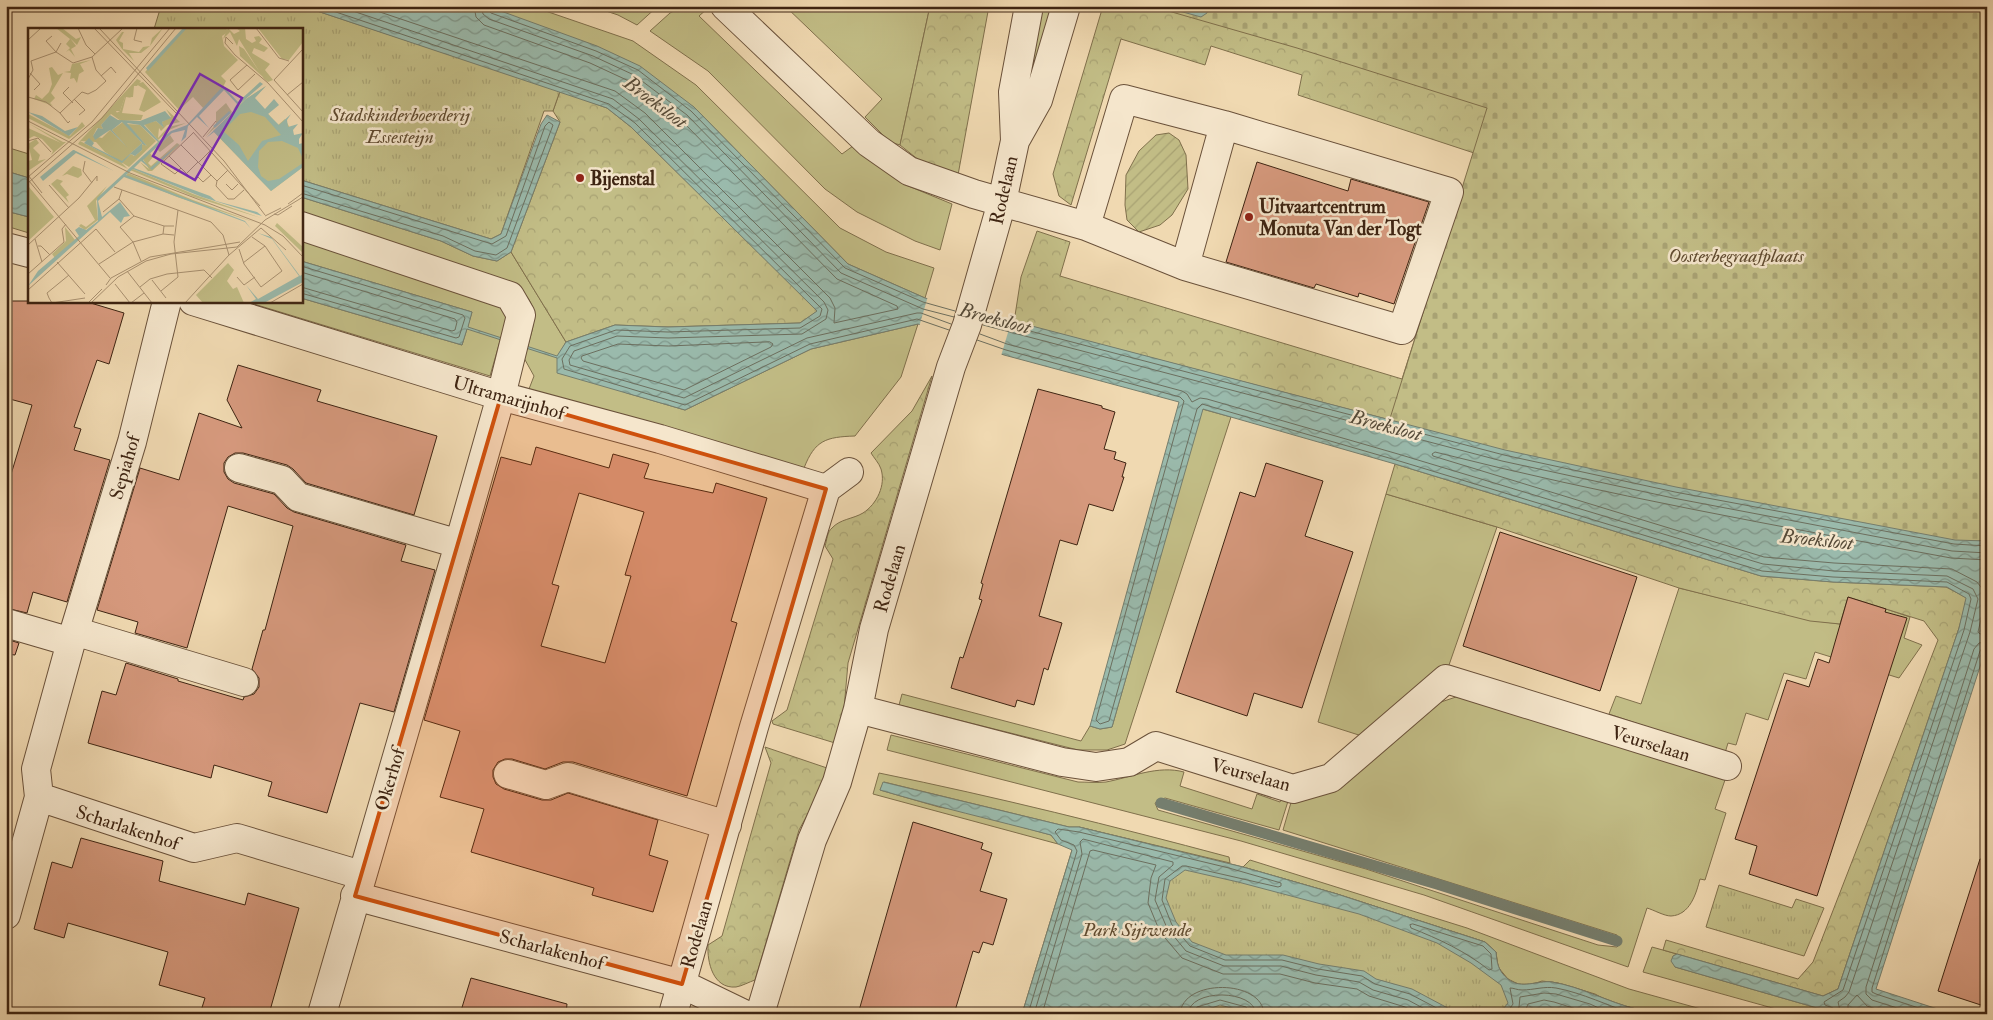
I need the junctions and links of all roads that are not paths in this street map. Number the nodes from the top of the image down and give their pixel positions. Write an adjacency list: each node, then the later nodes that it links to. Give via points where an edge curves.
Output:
1 (725, 6): 6 (street, via 869,143 909,171)
2 (1029, 6): 5 (street, Rodelaan, via 1013,92)
3 (1066, 6): 5 (street, Rodelaan, via 1038,100)
4 (1224, 125): 8 (street, via 1124,99); 11 (street); 11 (street, via 1449,192 1402,330)
5 (1015, 141): 6 (street, Rodelaan)
6 (1002, 202): 8 (street); 22 (street, Rodelaan, via 874,628)
7 (302, 226): 14 (street, Okerhof, via 510,296 521,314)
8 (1086, 226): 11 (street)
9 (6, 247): 10 (street)
10 (28, 253)
11 (1185, 266)
12 (167, 302): 20 (street, Sepiahof, via 132,442)
13 (196, 302): 14 (street, Ultramarijnhof)
14 (501, 396): 17 (street, Ultramarijnhof); 18 (street, Okerhof)
15 (239, 468): 18 (street, via 282,480 298,497)
16 (849, 472): 17 (street)
17 (826, 489): 26 (street, Rodelaan)
18 (459, 544): 27 (street, Okerhof)
19 (6, 623): 20 (street)
20 (73, 637): 21 (street); 25 (street, Sepiahof, via 36,769)
21 (244, 682)
22 (858, 710): 23 (street, Veurselaan, via 1062,762 1096,767 1129,762 1156,746 1292,789 1332,778 1446,679); 33 (street, Rodelaan, via 837,782 812,840)
23 (1727, 766)
24 (508, 774): 26 (street, via 546,785 568,778)
25 (39, 797): 27 (street, Scharlakenhof, via 194,848 236,838); 28 (street, Sepiahof)
26 (727, 824): 29 (street, Rodelaan)
27 (358, 885): 29 (street, Scharlakenhof); 30 (street, Okerhof)
28 (6, 915)
29 (682, 984): 31 (street, Rodelaan); 32 (street, Scharlakenhof)
30 (322, 1014)
31 (673, 1014)
32 (744, 1014)
33 (760, 1014)

